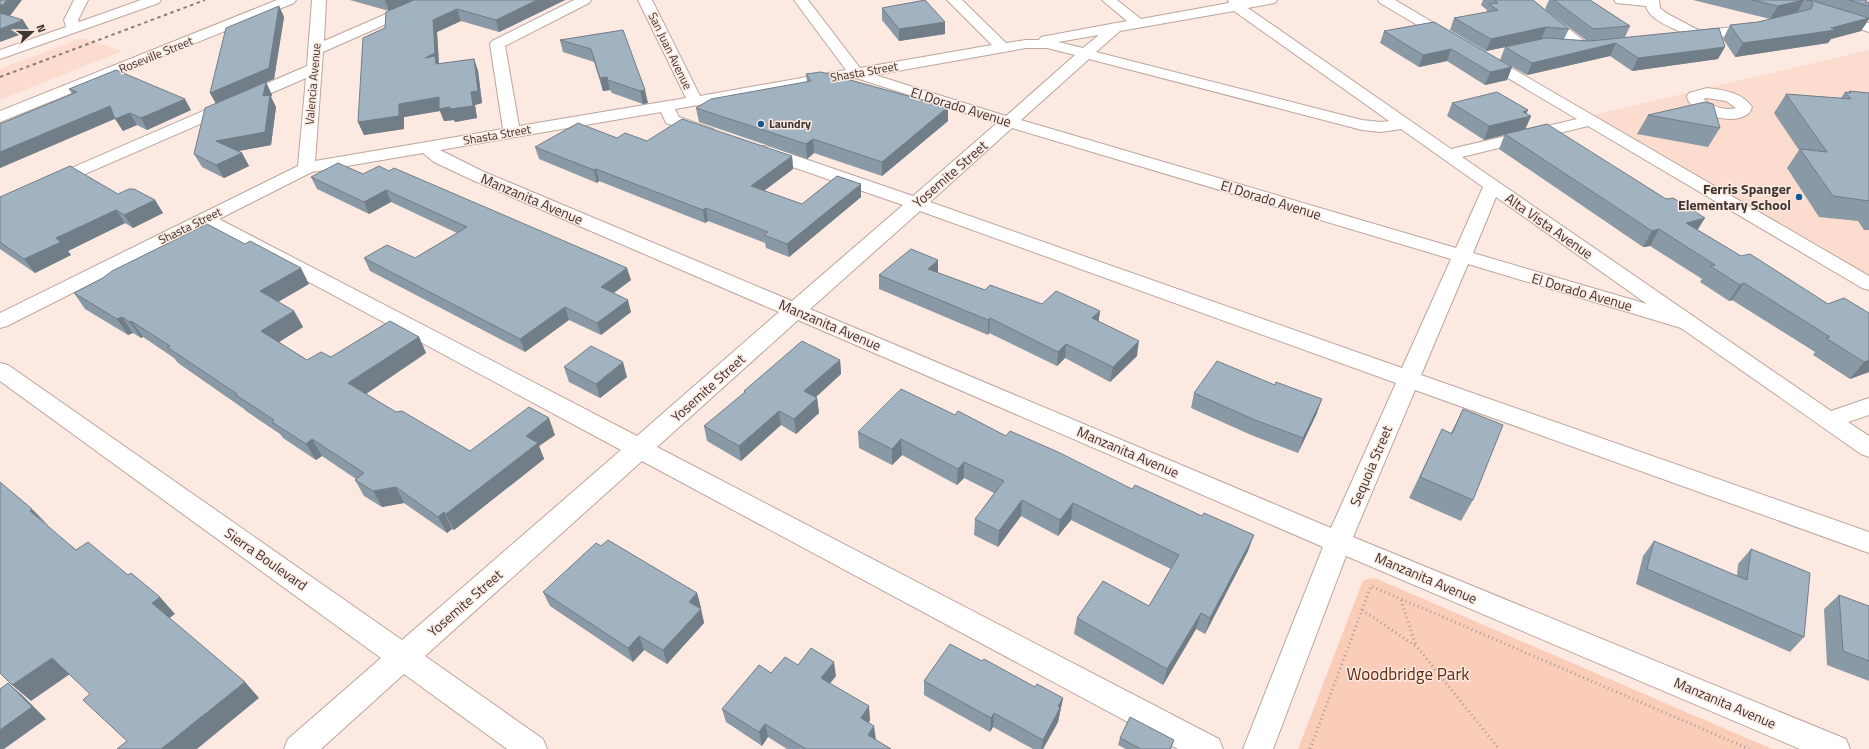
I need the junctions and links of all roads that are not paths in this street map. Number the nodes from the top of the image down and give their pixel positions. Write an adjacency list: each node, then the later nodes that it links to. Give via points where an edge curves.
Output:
1 (81, 0): 20 (street, via 71,20 71,24)
2 (154, 0): 20 (street)
3 (289, 0): 35 (street, Roseville Street)
4 (319, 0): 28 (street, Valencia Avenue)
5 (429, 0): 28 (street)
6 (584, 0): 39 (street, via 497,44)
7 (645, 0): 33 (street, San Juan Avenue)
8 (800, 0): 32 (street)
9 (954, 0): 27 (street)
10 (1109, 0): 18 (street)
11 (1270, 0): 16 (street, Shasta Street)
12 (1385, 0): 36 (street)
13 (1621, 0): 15 (street)
14 (1780, 0): 22 (street)
15 (1652, 1): 23 (street, via 1653,9 1661,16)
16 (1235, 3): 18 (street, Shasta Street); 38 (street, Alta Vista Avenue)
17 (1539, 5): 26 (street, via 1592,47)
18 (1138, 23): 21 (street, Shasta Street)
19 (1770, 25): 23 (street)
20 (78, 27): 30 (street)
21 (1116, 27): 25 (street, Shasta Street); 29 (street, Yosemite Street)
22 (1869, 28)
23 (1698, 36): 24 (street)
24 (1677, 38)
25 (1026, 44): 27 (street, Shasta Street); 29 (street, Shasta Street, via 1047,44)
26 (1563, 46)
27 (1004, 48): 32 (street, Shasta Street)
28 (316, 50): 31 (street, Valencia Avenue)
29 (1086, 54): 37 (street, Yosemite Street); 38 (street, Shasta Street, via 1362,125 1381,127)
30 (0, 55)
31 (314, 68): 44 (street, Valencia Avenue); 47 (street)
32 (856, 73): 33 (street, Shasta Street); 37 (street, El Dorado Avenue)
33 (695, 101): 34 (street, Shasta Street)
34 (666, 106): 39 (street, Shasta Street); 40 (street, via 672,120)
35 (0, 117)
36 (1589, 120): 43 (street); 50 (street)
37 (1009, 122): 46 (street, Yosemite Street); 49 (street, El Dorado Avenue)
38 (1404, 124): 43 (street, Alta Vista Avenue)
39 (512, 132): 42 (street, Shasta Street)
40 (724, 138)
41 (746, 145): 46 (street)
42 (425, 147): 44 (street, Shasta Street); 51 (street, Manzanita Avenue, via 440,158 476,175)
43 (1448, 155): 45 (street, Alta Vista Avenue)
44 (307, 168): 48 (street, Shasta Street)
45 (1492, 186): 49 (street, Sequoia Street); 53 (street, Alta Vista Avenue)
46 (916, 203): 51 (street, Yosemite Street); 55 (street)
47 (0, 206)
48 (206, 219): 52 (street, Shasta Street); 59 (street)
49 (1461, 257): 53 (street, El Dorado Avenue); 55 (street, Sequoia Street)
50 (1869, 284)
51 (795, 310): 59 (street, Yosemite Street); 60 (street, Manzanita Avenue)
52 (0, 321)
53 (1688, 324): 57 (street, Alta Vista Avenue)
54 (0, 370): 62 (street, Sierra Boulevard)
55 (1408, 379): 60 (street, Sequoia Street); 61 (street)
56 (1869, 406): 57 (street)
57 (1829, 420): 58 (street, Alta Vista Avenue)
58 (1869, 448)
59 (640, 449): 62 (street, Yosemite Street); 65 (street)
60 (1338, 542): 66 (street, Sequoia Street); 67 (street, Manzanita Avenue)
61 (1869, 544)
62 (403, 657): 63 (street, Yosemite Street); 64 (street, Sierra Boulevard)
63 (299, 749)
64 (532, 749)
65 (1208, 749)
66 (1258, 749)
67 (1835, 749)

